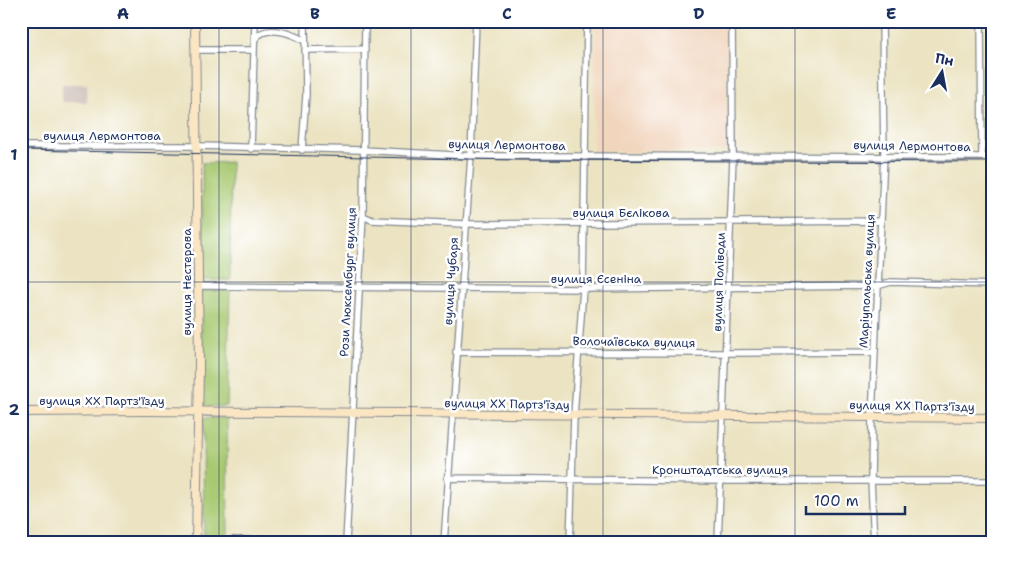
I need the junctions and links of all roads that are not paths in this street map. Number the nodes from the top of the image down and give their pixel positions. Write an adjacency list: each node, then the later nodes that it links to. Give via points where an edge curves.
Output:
1 (195, 21): 12 (street, вулиця Нестерова)
2 (255, 21): 10 (street)
3 (305, 21): 11 (street)
4 (365, 21): 15 (street, Рози Люксембург вулиця)
5 (476, 21): 23 (street, вулиця Чубаря)
6 (587, 21): 21 (street)
7 (732, 21): 24 (street, вулиця Поліводи)
8 (882, 21): 22 (street, Маріупольська вулиця)
9 (982, 21): 25 (street)
10 (255, 39): 11 (street, via 257,35 273,31 291,33); 13 (street)
11 (305, 42): 14 (street)
12 (195, 50): 13 (street); 17 (street, вулиця Нестерова)
13 (254, 50): 18 (street)
14 (306, 50): 15 (street); 19 (street)
15 (365, 50): 20 (street, Рози Люксембург вулиця)
16 (21, 146): 17 (street, вулиця Лермонтова)
17 (198, 146): 18 (street, вулиця Лермонтова); 33 (street, вулиця Нестерова)
18 (251, 149): 19 (street, вулиця Лермонтова)
19 (302, 150): 20 (street, вулиця Лермонтова)
20 (362, 150): 23 (street, вулиця Лермонтова); 27 (street, Рози Люксембург вулиця)
21 (585, 155): 23 (street, вулиця Лермонтова); 24 (street, вулиця Лермонтова); 31 (street)
22 (884, 155): 24 (street, вулиця Лермонтова); 25 (street, вулиця Лермонтова); 28 (street, Маріупольська вулиця)
23 (471, 156): 30 (street, вулиця Чубаря)
24 (733, 157): 29 (street, вулиця Поліводи)
25 (982, 157): 26 (street, вулиця Лермонтова)
26 (992, 158)
27 (363, 216): 30 (street, вулиця Бєлікова, via 372,220); 35 (street, Рози Люксембург вулиця)
28 (880, 221): 29 (street, вулиця Бєлікова); 34 (street, Маріупольська вулиця)
29 (731, 222): 31 (street, вулиця Бєлікова); 38 (street, вулиця Поліводи)
30 (465, 224): 31 (street, вулиця Бєлікова); 36 (street, вулиця Чубаря)
31 (584, 224): 37 (street)
32 (993, 285): 34 (street, вулиця Єсеніна, via 891,282)
33 (198, 286): 35 (street, вулиця Єсеніна); 44 (street, вулиця Нестерова)
34 (878, 286): 38 (street, вулиця Єсеніна); 41 (street, Маріупольська вулиця)
35 (358, 288): 36 (street, вулиця Єсеніна); 45 (street, Рози Люксембург вулиця)
36 (461, 288): 37 (street, вулиця Єсеніна); 39 (street, вулиця Чубаря)
37 (583, 289): 38 (street, вулиця Єсеніна); 40 (street)
38 (729, 289): 42 (street, вулиця Поліводи)
39 (456, 352): 40 (street, Волочаївська вулиця); 46 (street, вулиця Чубаря)
40 (579, 352): 42 (street, Волочаївська вулиця); 47 (street)
41 (873, 352): 42 (street, Волочаївська вулиця); 49 (street, Маріупольська вулиця)
42 (726, 354): 48 (street, вулиця Поліводи)
43 (21, 412): 44 (street, вулиця XX Партз'їзду)
44 (198, 412): 45 (street, вулиця XX Партз'їзду); 60 (street, вулиця Нестерова)
45 (352, 413): 46 (street, вулиця XX Партз'їзду); 56 (street, Рози Люксембург вулиця)
46 (452, 415): 47 (street, вулиця XX Партз'їзду); 51 (street, вулиця Чубаря)
47 (574, 416): 48 (street, вулиця XX Партз'їзду); 52 (street)
48 (724, 416): 49 (street, вулиця XX Партз'їзду); 54 (street, вулиця Поліводи)
49 (872, 417): 50 (street, вулиця XX Партз'їзду); 53 (street, Маріупольська вулиця)
50 (993, 418)
51 (447, 478): 52 (street, Кронштадтська вулиця); 57 (street, вулиця Чубаря)
52 (573, 478): 54 (street, Кронштадтська вулиця); 58 (street)
53 (871, 480): 54 (street, Кронштадтська вулиця); 55 (street, Кронштадтська вулиця); 59 (street, Маріупольська вулиця)
54 (722, 481): 63 (street, вулиця Поліводи)
55 (993, 481)
56 (346, 542): 57 (street); 61 (street, via 232,540)
57 (444, 542): 58 (street)
58 (570, 542): 62 (street)
59 (874, 542): 64 (street); 65 (street)
60 (196, 543)
61 (228, 543)
62 (602, 543)
63 (718, 543)
64 (836, 543)
65 (909, 543)

